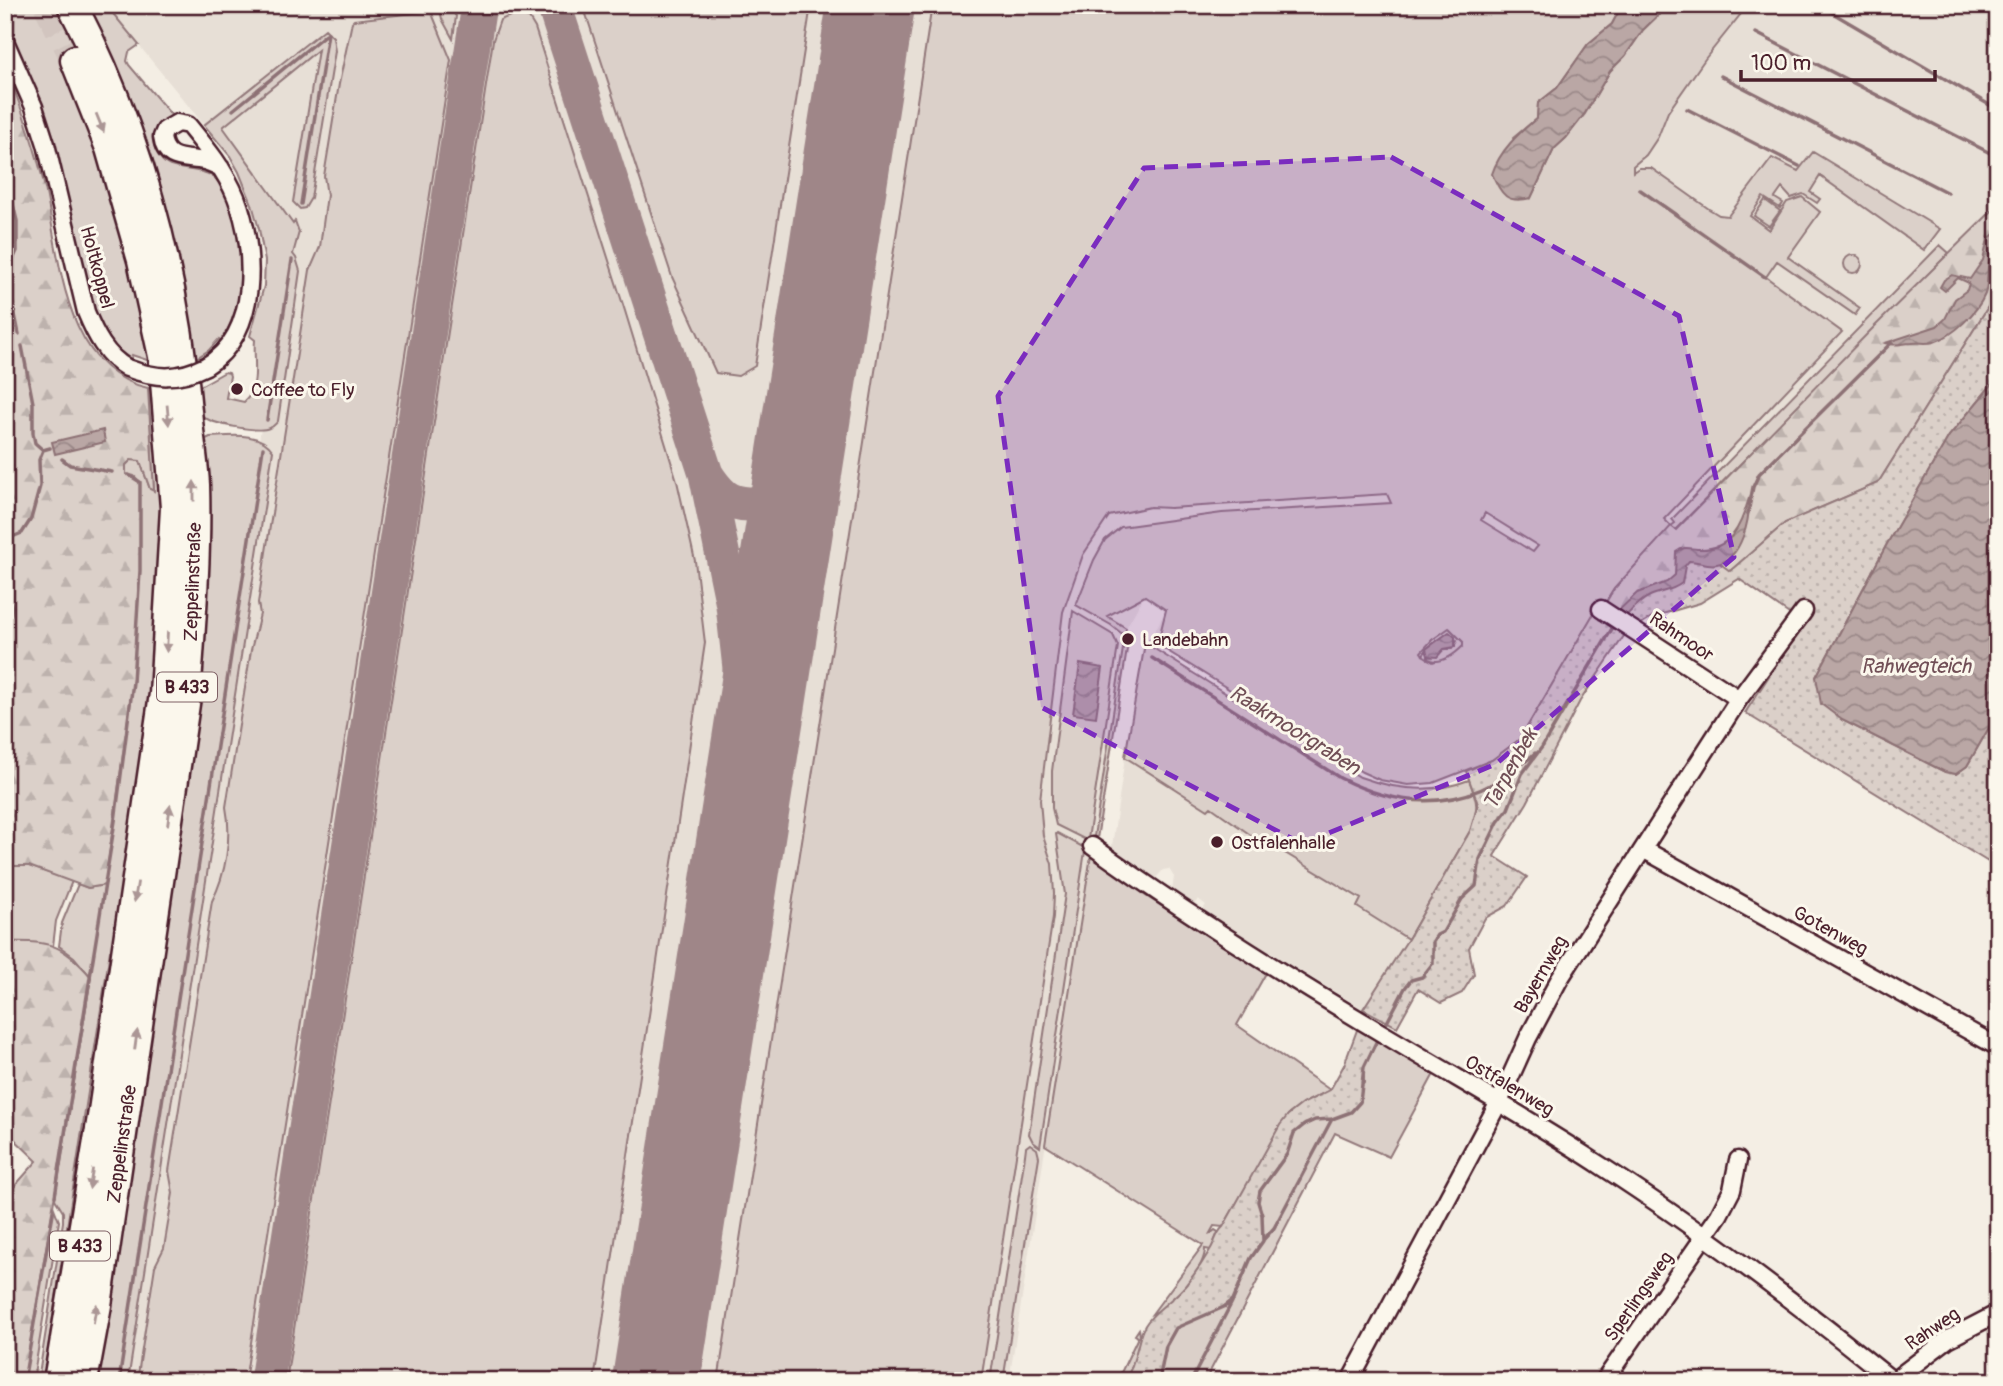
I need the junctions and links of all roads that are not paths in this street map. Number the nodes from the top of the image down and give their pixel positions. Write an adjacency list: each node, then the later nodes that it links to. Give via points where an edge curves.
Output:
1 (72, 5): 16 (highway, Zeppelinstraße / B 433, one-way to 1, via 186,697 195,484 180,341 159,231 119,106)
2 (5, 41): 4 (street, Holtkoppel, bridge, via 46,144 86,312 104,347 127,368 177,377 206,366 229,345 240,323 249,250 236,195)
3 (75, 60): 15 (highway, Zeppelinstraße / B 433, one-way to 15, via 110,148 142,260 163,356 175,508 163,707)
4 (220, 168)
5 (1804, 611): 7 (street, Bayernweg)
6 (1605, 612): 7 (street, Rahmoor)
7 (1739, 699): 9 (street, Bayernweg)
8 (1092, 846): 11 (street, Ostfalenweg, via 1373,1028)
9 (1643, 849): 10 (street, Gotenweg); 11 (street, Bayernweg, via 1559,979)
10 (1998, 1047)
11 (1499, 1102): 13 (street, Ostfalenweg); 17 (street, Bayernweg)
12 (1738, 1160): 13 (street, Sperlingsweg, via 1732,1190)
13 (1706, 1235): 18 (street, Sperlingsweg); 19 (street, Ostfalenweg)
14 (1998, 1313): 19 (street, Rahweg, via 1948,1339)
15 (58, 1381)
16 (83, 1381)
17 (1350, 1381)
18 (1604, 1381)
19 (1893, 1381)

